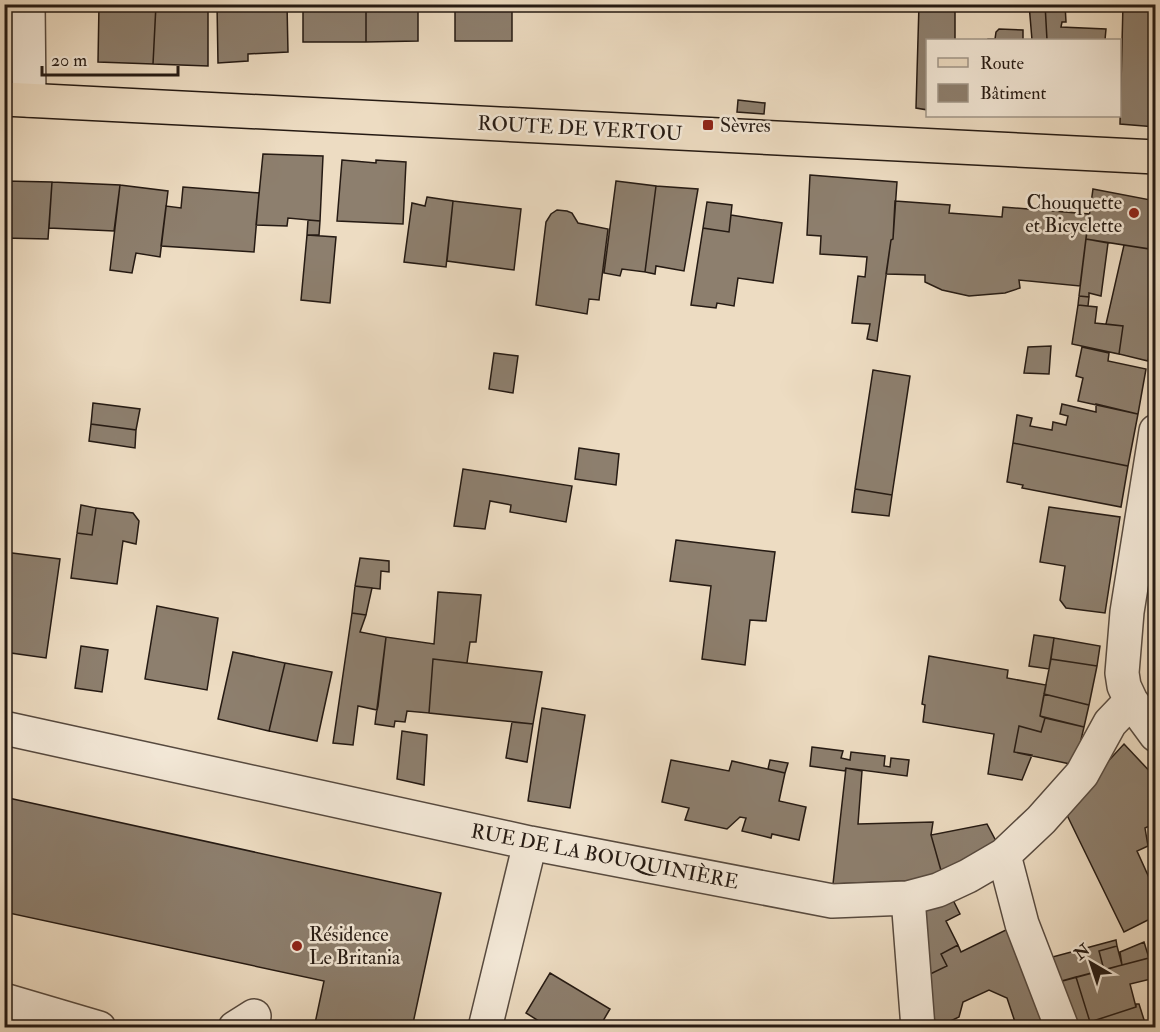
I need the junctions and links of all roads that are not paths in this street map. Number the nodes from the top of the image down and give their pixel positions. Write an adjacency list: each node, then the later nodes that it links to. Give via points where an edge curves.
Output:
1 (28, 4): 2 (street)
2 (17, 100): 3 (main road, ROUTE DE VERTOU)
3 (1155, 156)
4 (1155, 431): 5 (street, via 1123,649 1123,679)
5 (1131, 702): 7 (street); 9 (street, RUE DE LA BOUQUINIÈRE, via 1110,723 1082,774)
6 (4, 728): 8 (street, RUE DE LA BOUQUINIÈRE)
7 (1155, 735)
8 (530, 843): 10 (street, RUE DE LA BOUQUINIÈRE, via 832,901); 13 (street)
9 (1004, 855): 10 (street, RUE DE LA BOUQUINIÈRE, via 938,890); 15 (street, via 1022,924)
10 (908, 898): 14 (street)
11 (4, 1000): 12 (street)
12 (99, 1028)
13 (485, 1028)
14 (918, 1028)
15 (1062, 1028)

